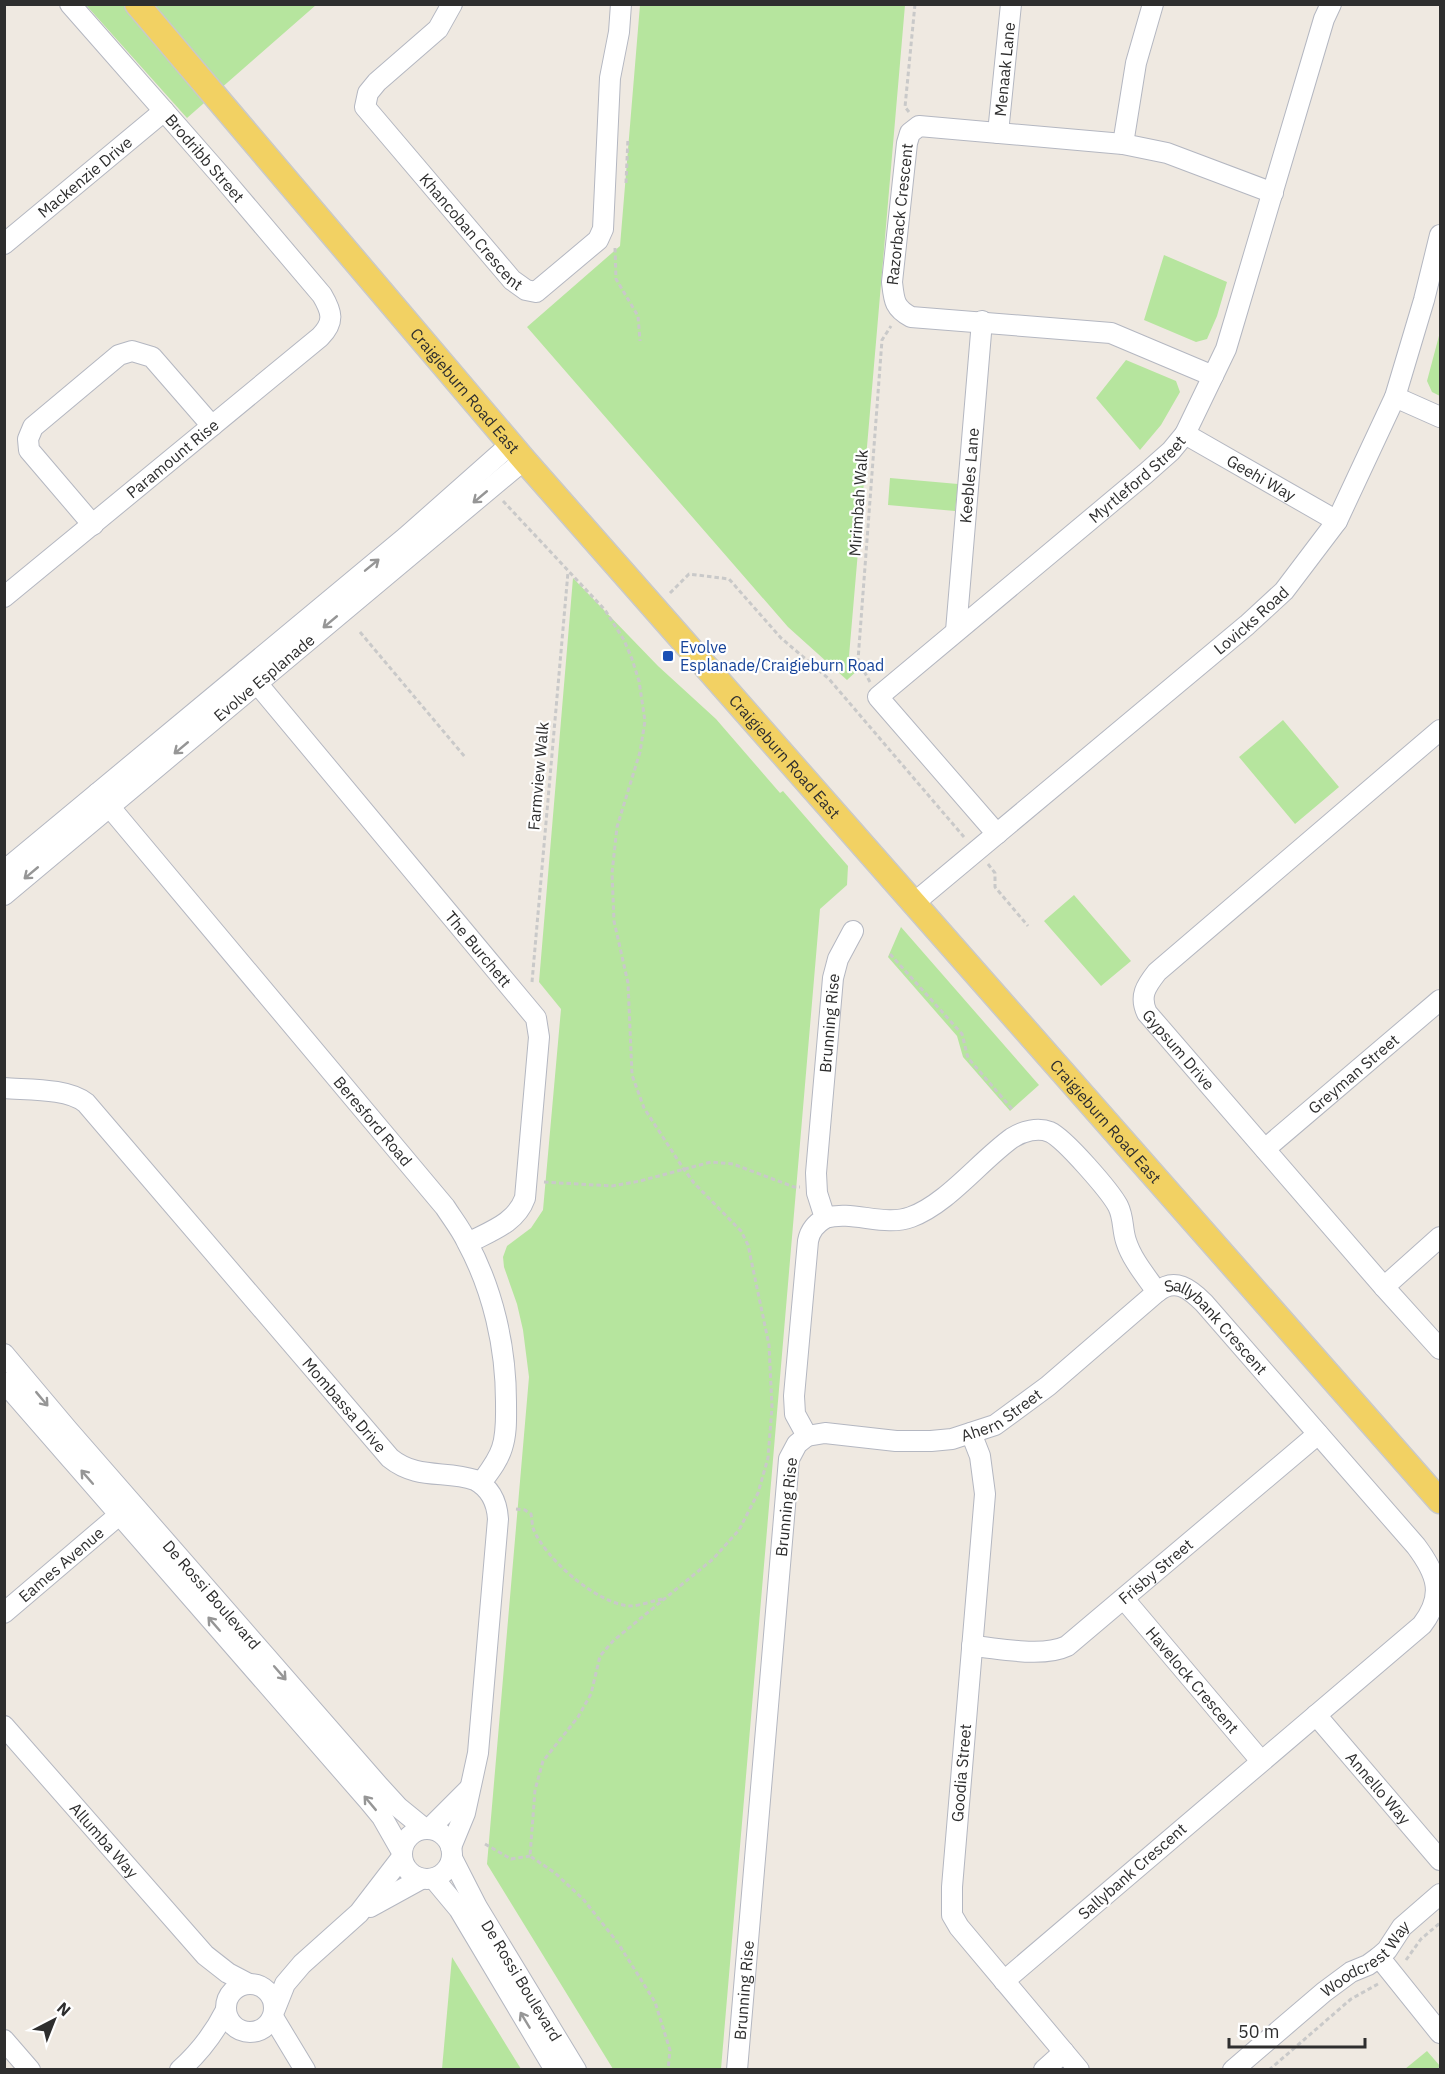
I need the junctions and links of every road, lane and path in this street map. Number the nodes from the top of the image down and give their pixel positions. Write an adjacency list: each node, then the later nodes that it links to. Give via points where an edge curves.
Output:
1 (70, 4): 9 (street, Brodribb Street)
2 (137, 4): 28 (main road, Craigieburn Road East)
3 (452, 4): 4 (street, Khancoban Crescent, via 438,29 377,82 368,93 365,107 512,280 536,292 598,240 603,229 610,78)
4 (621, 4)
5 (915, 4): 10 (path, via 905,107)
6 (1011, 4): 11 (street, Menaak Lane)
7 (1153, 4): 13 (street, via 1136,63)
8 (1331, 4): 15 (street, Myrtleford Street)
9 (164, 111): 17 (street, Mackenzie Drive); 20 (street, Brodribb Street, via 322,296)
10 (919, 126): 11 (street, Razorback Crescent); 19 (street, Razorback Crescent, via 907,143 893,270 894,299)
11 (998, 133): 13 (street, Razorback Crescent)
12 (628, 134): 14 (path)
13 (1123, 144): 15 (street, Razorback Crescent, via 1167,153)
14 (626, 186)
15 (1273, 193): 23 (street, Myrtleford Street, via 1226,349)
16 (1440, 235): 24 (street, Lovicks Road)
17 (5, 242)
18 (616, 244): 22 (path, via 616,279 638,316)
19 (900, 311): 21 (street, Razorback Crescent, via 911,317); 38 (path, Mirimbah Walk, via 882,340 858,660)
20 (332, 317): 26 (street, Paramount Rise, via 320,337)
21 (982, 321): 23 (street, Razorback Crescent, via 1111,333); 35 (street, Keebles Lane)
22 (640, 341)
23 (1213, 376): 27 (street, Myrtleford Street)
24 (1395, 397): 25 (street); 30 (street, Lovicks Road)
25 (1440, 417)
26 (212, 426): 31 (street, Paramount Rise); 31 (street, via 152,357 132,351 119,355 33,427 28,439 29,450)
27 (1185, 434): 30 (street, Geehi Way); 35 (street, Myrtleford Street, via 1145,474)
28 (518, 452): 29 (street, Evolve Esplanade); 34 (main road, Craigieburn Road East); 37 (street, Evolve Esplanade, one-way to 28, via 418,527)
29 (492, 487): 32 (path); 37 (street, Evolve Esplanade, one-way to 37)
30 (1337, 521): 42 (street, Lovicks Road, via 1284,591 1247,626)
31 (93, 525): 33 (street, Paramount Rise)
32 (568, 572): 50 (path, Farmview Walk); 55 (path, via 614,623 639,681 645,721 615,837 614,921 628,983 632,1075 644,1108)
33 (4, 597)
34 (655, 609): 43 (path, via 689,574 729,579 781,638 829,679); 46 (main road, Craigieburn Road East)
35 (956, 631): 38 (street, Myrtleford Street)
36 (360, 632): 40 (path)
37 (251, 677): 41 (street, Evolve Esplanade); 56 (street, The Burchett, via 536,1018 539,1037)
38 (878, 697): 42 (street)
39 (1440, 730): 54 (street, Gypsum Drive, via 1157,972 1142,996 1147,1013)
40 (465, 757)
41 (104, 800): 44 (street, Evolve Esplanade); 45 (street, Evolve Esplanade, one-way to 45); 60 (street, Beresford Road, via 445,1207)
42 (997, 834): 43 (street, Lovicks Road)
43 (976, 851): 46 (street, Lovicks Road); 47 (path, via 994,873 995,887)
44 (4, 871)
45 (4, 895)
46 (914, 903): 70 (main road, Craigieburn Road East)
47 (1028, 926)
48 (853, 931): 57 (street, Brunning Rise, via 838,958 833,978)
49 (890, 954): 53 (path, via 962,1035 968,1058)
50 (532, 982)
51 (1440, 1000): 54 (street, Greyman Street)
52 (4, 1088): 69 (street, Mombassa Drive, via 61,1093 82,1099 390,1458 415,1472)
53 (1013, 1110)
54 (1264, 1149): 61 (street, Gypsum Drive)
55 (683, 1168): 56 (path, via 612,1186); 57 (path, via 711,1162 734,1164 794,1187); 73 (path, via 741,1231 748,1245 769,1345 772,1407 768,1458 758,1493 739,1530 712,1559)
56 (527, 1180): 60 (street, The Burchett, via 522,1205 513,1218)
57 (816, 1188): 58 (street, Brunning Rise)
58 (825, 1218): 62 (street, Sallybank Crescent, via 908,1218 933,1205 1011,1138 1030,1130 1050,1132 1064,1142 1112,1197 1122,1216 1127,1245); 68 (street, Brunning Rise, via 809,1235 794,1396 795,1414)
59 (1440, 1237): 61 (street)
60 (468, 1243): 69 (street, Beresford Road, via 498,1327 506,1388 502,1447)
61 (1384, 1287): 63 (street, Gypsum Drive)
62 (1157, 1292): 66 (street, Ahern Street, via 1024,1405 995,1425); 67 (street, Sallybank Crescent, via 1174,1285 1193,1292)
63 (1440, 1349)
64 (4, 1354): 81 (street, De Rossi Boulevard, one-way to 81, via 398,1808)
65 (4, 1382): 72 (street, De Rossi Boulevard, one-way to 65)
66 (971, 1433): 68 (street, Ahern Street, via 931,1442 825,1433); 76 (street, Goodia Street, via 980,1456 985,1494)
67 (1318, 1434): 74 (street, Frisby Street); 77 (street, Sallybank Crescent, via 1416,1546 1433,1571 1438,1594 1422,1625)
68 (807, 1436): 110 (street, Brunning Rise, via 789,1459)
69 (481, 1483): 71 (street)
70 (1440, 1501)
71 (496, 1509): 73 (path, via 525,1510 531,1514 533,1529 550,1554 571,1576 607,1599 630,1606); 80 (street, via 478,1753)
72 (119, 1515): 75 (street, Eames Avenue); 84 (street, De Rossi Boulevard, one-way to 72, via 368,1800)
73 (664, 1599): 85 (path, via 600,1656 591,1694 579,1717 543,1761 535,1790)
74 (1124, 1599): 76 (street, Frisby Street, via 1056,1652); 79 (street, Havelock Crescent)
75 (4, 1613)
76 (972, 1646): 95 (street, Goodia Street, via 952,1915)
77 (1316, 1714): 79 (street, Sallybank Crescent); 86 (street, Annello Way)
78 (4, 1726): 91 (street, Allumba Way)
79 (1261, 1761): 95 (street, Sallybank Crescent)
80 (469, 1790): 81 (street); 83 (street)
81 (427, 1829): 83 (street, via 443,1835); 84 (street, via 409,1836)
82 (485, 1844): 85 (path, via 511,1859)
83 (451, 1853): 87 (street, via 446,1871); 108 (street, De Rossi Boulevard, via 477,1906)
84 (402, 1854): 87 (street, via 408,1871); 89 (street)
85 (530, 1856): 109 (path, via 583,1899 618,1943 655,2002 670,2050)
86 (1440, 1860)
87 (427, 1879): 89 (street); 107 (street, De Rossi Boulevard, one-way to 87, via 459,1909)
88 (1440, 1894): 92 (street, Woodcrest Way, via 1402,1927)
89 (360, 1913): 93 (street)
90 (1440, 1923): 94 (path)
91 (204, 1955): 96 (street, Allumba Way); 97 (street, Allumba Way)
92 (1379, 1957): 94 (street); 113 (street, Woodcrest Way, via 1333,1985)
93 (302, 1964): 96 (street); 98 (street, via 285,1984)
94 (1392, 1974): 100 (street); 114 (path, via 1351,1999)
95 (1004, 1981): 103 (street, Goodia Street)
96 (253, 1985): 97 (street, via 235,1990); 98 (street, via 270,1994)
97 (227, 2006): 99 (street, via 233,2024); 102 (street, via 216,2030)
98 (274, 2013): 99 (street, via 262,2029); 104 (street)
99 (250, 2032): 102 (street); 104 (street, via 276,2044)
100 (1440, 2033)
101 (4, 2040): 105 (street)
102 (199, 2052): 106 (street)
103 (1064, 2052): 111 (street); 112 (street, Goodia Street)
104 (303, 2068)
105 (30, 2070)
106 (180, 2070)
107 (555, 2070)
108 (576, 2070)
109 (668, 2070)
110 (737, 2070)
111 (1044, 2070)
112 (1079, 2070)
113 (1233, 2070)
114 (1269, 2070)

